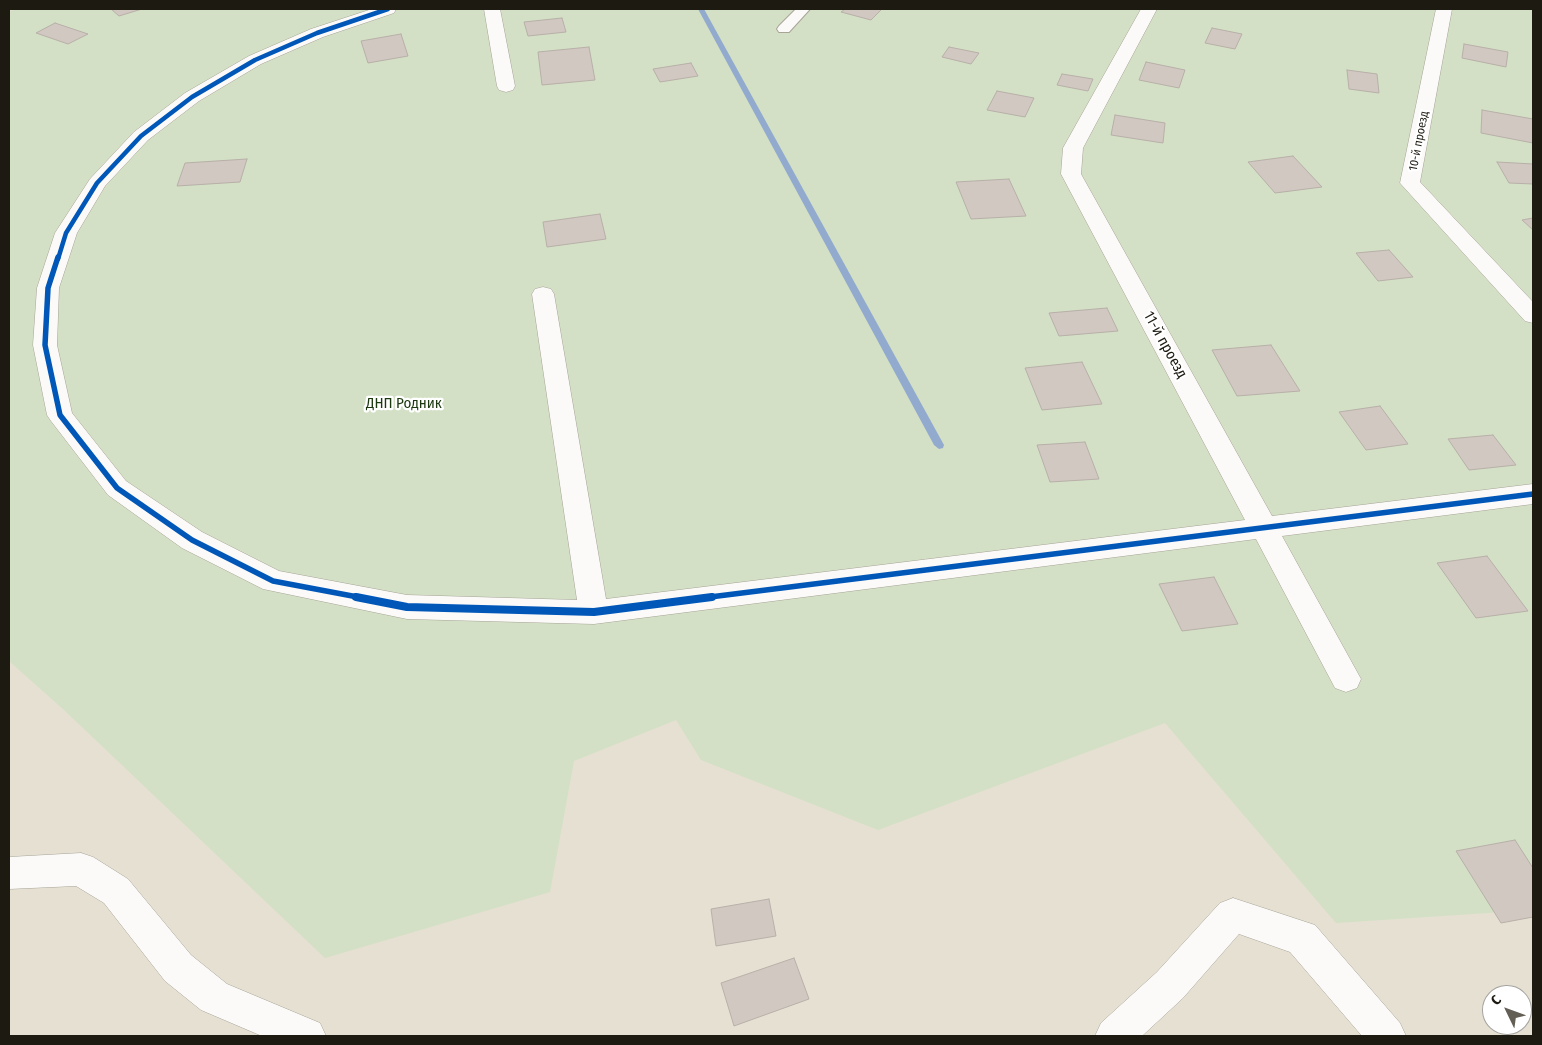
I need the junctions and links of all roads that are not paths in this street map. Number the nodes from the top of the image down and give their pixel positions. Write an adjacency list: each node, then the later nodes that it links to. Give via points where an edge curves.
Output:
1 (388, 9): 12 (street, via 317,33 255,60 192,98 141,136 97,184 66,233 48,288 45,346 60,415 117,488 192,540 274,581 407,608)
2 (492, 9): 7 (street)
3 (803, 9): 6 (lane)
4 (1149, 9): 11 (street, 11-й проезд, via 1073,148 1071,174)
5 (1444, 9): 9 (street, 10-й проезд, via 1410,183)
6 (784, 29)
7 (506, 86)
8 (543, 294): 12 (street)
9 (1533, 316)
10 (1533, 494): 11 (street)
11 (1265, 528): 12 (street); 13 (street, 11-й проезд)
12 (594, 612)
13 (1346, 679)
14 (9, 873): 15 (street, via 81,870 116,891 178,968 214,997)
15 (307, 1036)
16 (1114, 1036): 17 (street, via 1170,986 1233,915 1302,938)
17 (1387, 1036)

